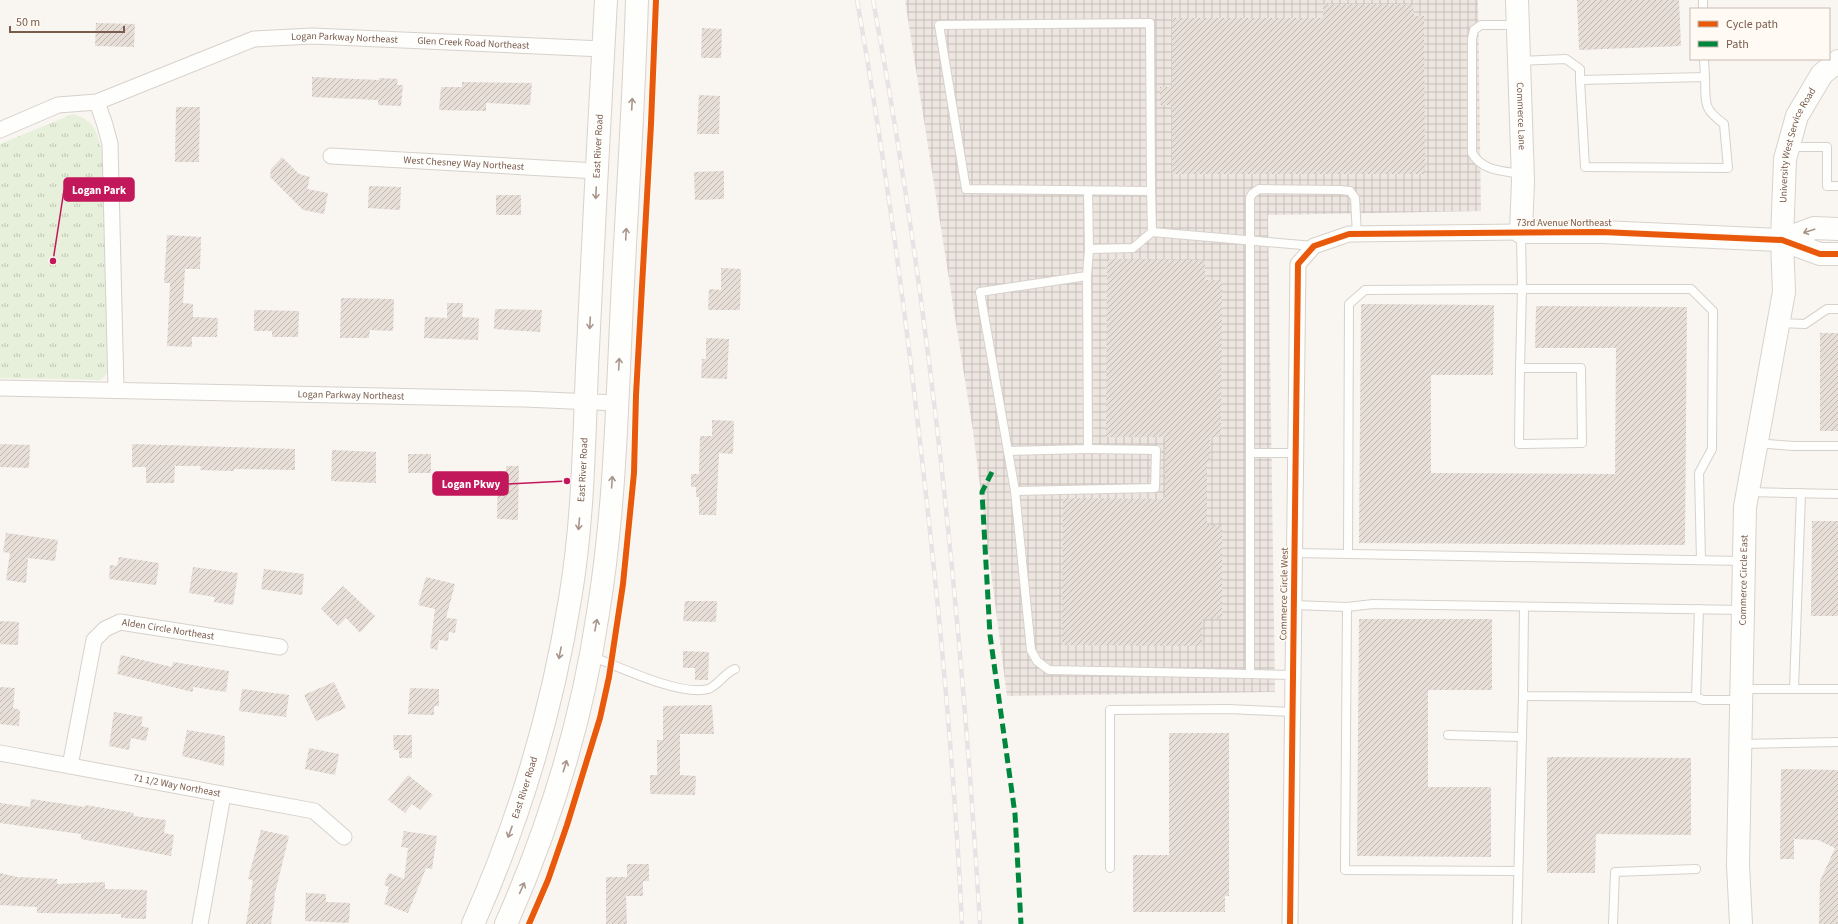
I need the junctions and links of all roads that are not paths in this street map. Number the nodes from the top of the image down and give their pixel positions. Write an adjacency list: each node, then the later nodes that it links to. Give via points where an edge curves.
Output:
1 (606, 0): 6 (main road, East River Road)
2 (637, 0): 39 (main road, one-way to 2)
3 (1517, 0): 4 (main road, Commerce Lane)
4 (1518, 25): 8 (main road, Commerce Lane); 17 (lane, via 1480,25 1474,30 1472,153 1483,166)
5 (320, 36): 6 (street, Glen Creek Road Northeast)
6 (595, 48): 12 (street, Logan Parkway Northeast, via 312,36 254,39); 16 (main road, East River Road)
7 (1704, 60): 10 (lane)
8 (1519, 61): 11 (lane, via 1566,59 1580,69); 17 (main road, Commerce Lane)
9 (1838, 61): 14 (main road, University West Service Road, via 1822,74 1797,116)
10 (1705, 77): 11 (lane); 11 (lane, via 1706,107 1724,124 1728,168 1585,167)
11 (1580, 80)
12 (97, 102): 13 (street, Logan Parkway Northeast, via 58,105); 37 (street, via 110,144)
13 (0, 130)
14 (1788, 147): 18 (lane, via 1826,147 1827,186); 26 (main road, University West Service Road, via 1785,159)
15 (331, 156): 16 (street, West Chesney Way Northeast)
16 (597, 171): 38 (main road, East River Road, one-way to 38)
17 (1522, 174): 23 (main road, Commerce Lane)
18 (1838, 186)
19 (1088, 190): 20 (lane); 20 (lane, via 966,189 939,26 1150,23); 28 (lane)
20 (1150, 191): 22 (lane)
21 (1838, 229): 26 (main road, 73rd Avenue Northeast, one-way to 26, via 1814,228)
22 (1152, 232): 25 (lane); 28 (lane, via 1133,248)
23 (1521, 232): 24 (street, 73rd Avenue Northeast); 26 (main road, 73rd Avenue Northeast, via 1602,232); 32 (lane)
24 (1357, 235): 25 (lane, via 1355,198 1350,191 1259,190 1250,198); 27 (street, 73rd Avenue Northeast, via 1349,234)
25 (1250, 240): 27 (lane); 45 (lane)
26 (1782, 240): 29 (main road, 73rd Avenue Northeast, via 1820,254); 34 (main road, Commerce Circle East, via 1784,292)
27 (1314, 246): 30 (street, 73rd Avenue Northeast)
28 (1089, 249): 31 (lane)
29 (1838, 254)
30 (1298, 264): 44 (street, Commerce Circle West)
31 (1087, 276): 42 (lane); 43 (lane, via 980,292)
32 (1522, 289): 35 (lane); 51 (lane, via 1365,290 1349,304); 52 (lane, via 1691,289 1713,311 1712,449 1699,473)
33 (1838, 308): 34 (lane, via 1827,309 1805,324)
34 (1778, 323): 40 (main road, Commerce Circle East)
35 (1520, 368): 35 (lane, via 1581,368 1582,443 1519,444)
36 (0, 388): 37 (street, Logan Parkway Northeast)
37 (116, 390): 38 (street, Logan Parkway Northeast)
38 (586, 402): 39 (street, Logan Parkway Northeast); 82 (main road, East River Road, one-way to 82, via 583,476 571,598 552,694 517,812 500,861)
39 (617, 403): 60 (main road, one-way to 39, via 605,564)
40 (1756, 443): 41 (lane); 47 (main road, Commerce Circle East)
41 (1838, 446)
42 (1088, 449): 43 (lane); 46 (lane, via 1156,450 1155,488)
43 (1008, 450): 46 (lane)
44 (1296, 452): 45 (lane); 50 (street, Commerce Circle West)
45 (1250, 453): 62 (lane)
46 (1015, 491): 62 (lane, via 1031,650 1037,661 1049,670)
47 (1747, 492): 48 (lane); 53 (main road, Commerce Circle East, via 1744,507)
48 (1801, 493): 49 (lane); 65 (lane)
49 (1838, 494)
50 (1295, 553): 51 (lane); 54 (street, Commerce Circle West)
51 (1348, 554): 52 (lane)
52 (1701, 560): 53 (lane)
53 (1743, 561): 58 (main road, Commerce Circle East)
54 (1294, 605): 55 (lane); 63 (street, Commerce Circle West)
55 (1347, 607): 56 (lane, via 1373,604); 80 (lane, via 1345,870)
56 (1524, 607): 57 (lane); 67 (lane)
57 (1699, 609): 58 (lane); 68 (lane)
58 (1742, 610): 66 (main road, Commerce Circle East)
59 (280, 647): 75 (street, Alden Circle Northeast, via 120,622 105,629 94,640)
60 (590, 655): 61 (lane, via 675,687 693,690 710,689 727,672); 83 (main road, one-way to 60, via 549,817 568,755)
61 (735, 669)
62 (1250, 674): 63 (lane)
63 (1293, 675): 69 (street, Commerce Circle West)
64 (1838, 689): 65 (lane)
65 (1794, 690): 66 (lane)
66 (1741, 695): 68 (lane, via 1703,700); 73 (main road, Commerce Circle East)
67 (1523, 696): 68 (lane); 71 (lane)
68 (1696, 697)
69 (1293, 712): 78 (lane, via 1228,709 1110,710); 84 (street, Commerce Circle West)
70 (1448, 735): 71 (lane)
71 (1522, 737): 80 (lane)
72 (1838, 742): 73 (lane)
73 (1740, 744): 87 (main road, Commerce Circle East, via 1738,865)
74 (0, 753): 75 (street, 71 1/2 Way Northeast)
75 (70, 766): 76 (street, 71 1/2 Way Northeast)
76 (223, 795): 77 (street, 71 1/2 Way Northeast, via 314,811); 81 (street)
77 (344, 837)
78 (1110, 868)
79 (1696, 869): 86 (lane, via 1615,872)
80 (1518, 871): 85 (lane)
81 (200, 924)
82 (473, 924)
83 (506, 924)
84 (1290, 924)
85 (1517, 924)
86 (1613, 924)
87 (1741, 924)

